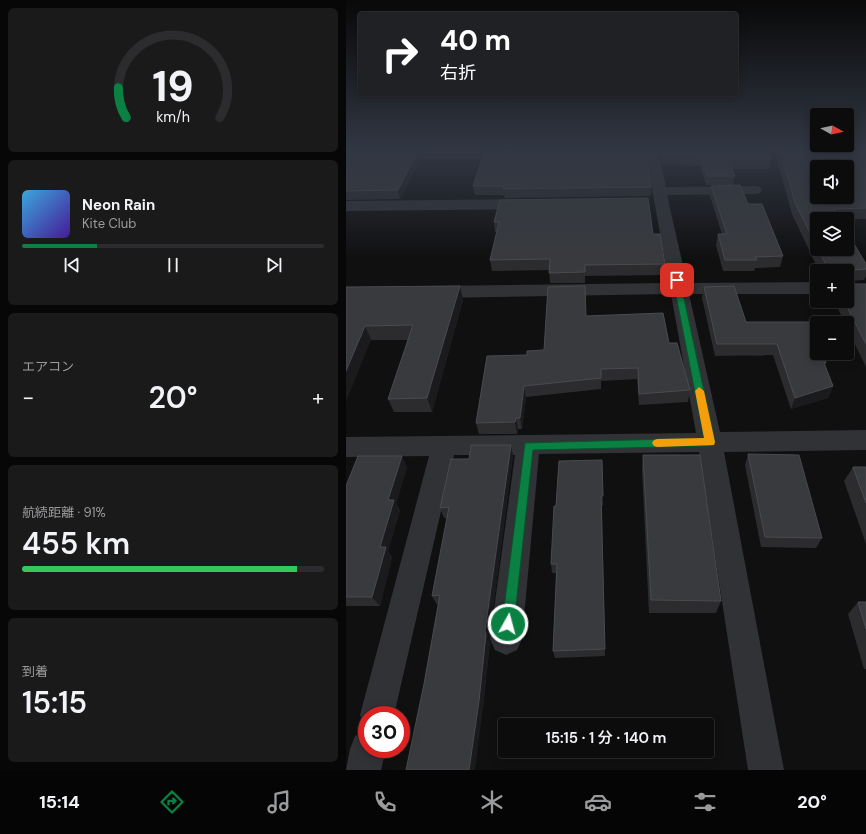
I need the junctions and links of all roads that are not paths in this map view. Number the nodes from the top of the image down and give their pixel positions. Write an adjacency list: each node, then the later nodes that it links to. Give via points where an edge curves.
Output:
1 (654, 186): 3 (street)
2 (755, 190): 3 (street)
3 (655, 199): 7 (street)
4 (543, 204): 5 (street)
5 (346, 206)
6 (810, 288): 7 (street)
7 (679, 290): 8 (street); 10 (street)
8 (418, 293)
9 (866, 440): 10 (street)
10 (710, 442): 11 (street); 18 (street)
11 (528, 446): 13 (street); 14 (street)
12 (346, 447): 13 (street)
13 (444, 447): 15 (street)
14 (506, 639)
15 (379, 706)
16 (366, 758): 17 (street)
17 (363, 770)
18 (766, 770)

